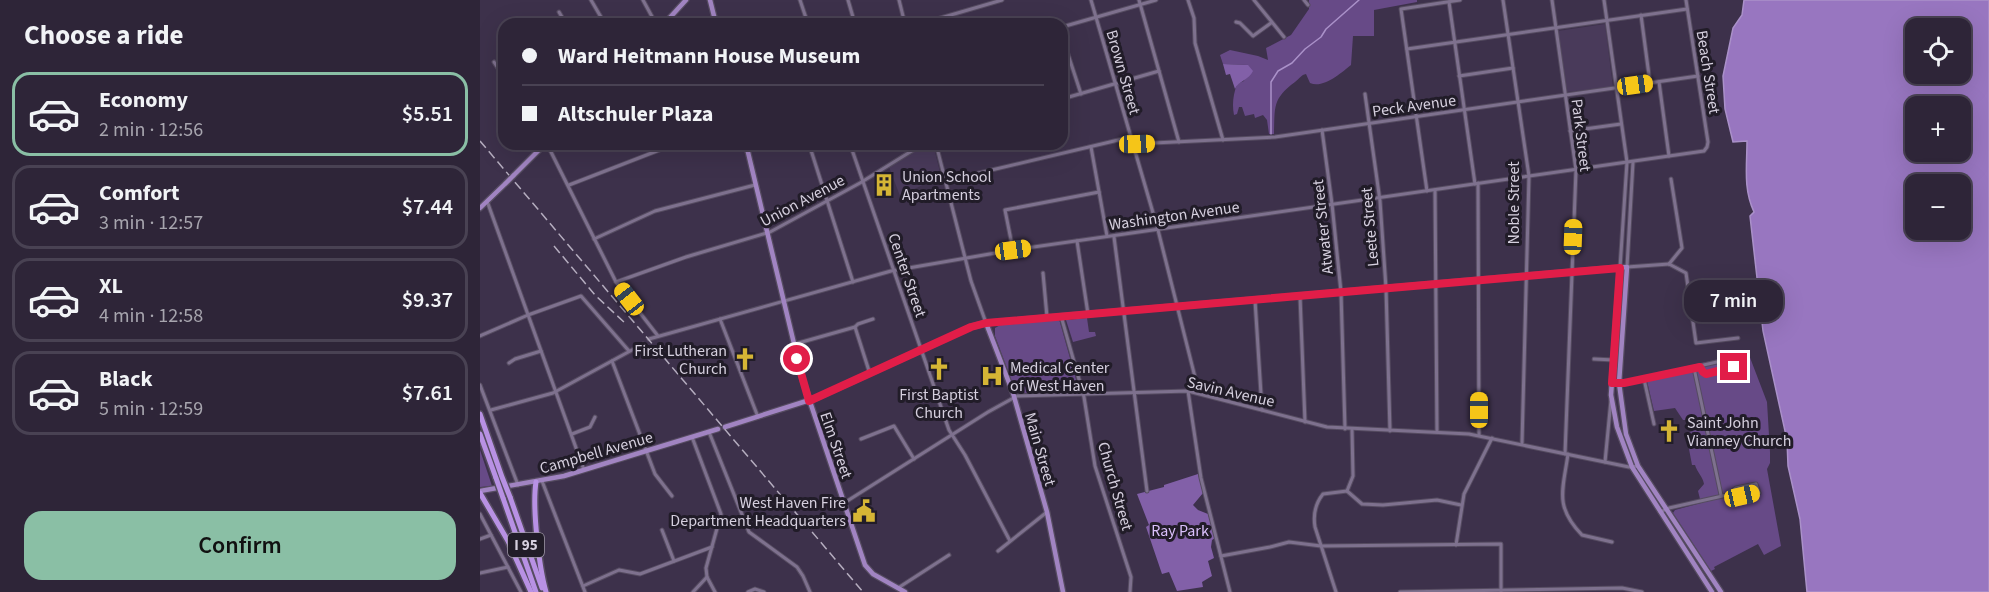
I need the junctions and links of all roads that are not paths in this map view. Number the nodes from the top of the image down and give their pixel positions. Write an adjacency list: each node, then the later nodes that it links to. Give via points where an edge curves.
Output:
1 (591, 0): 27 (street)
2 (643, 0): 28 (street)
3 (686, 0): 29 (main road)
4 (710, 0): 30 (main road)
5 (800, 0): 31 (street)
6 (848, 0): 32 (street)
7 (899, 0): 33 (street)
8 (1002, 0): 34 (street)
9 (1091, 0): 25 (street, Brown Street)
10 (1156, 0): 20 (street)
11 (1188, 0): 67 (street, via 1194,18 1195,44)
12 (1254, 0): 37 (street)
13 (1304, 0): 21 (street)
14 (1461, 0): 19 (street)
15 (1503, 0): 40 (street, Noble Street)
16 (1552, 0): 39 (street, Park Street)
17 (1604, 0): 35 (street)
18 (1686, 0): 22 (street, Beach Street)
19 (1448, 1): 42 (street); 43 (street, via 1401,9)
20 (1139, 2): 25 (street); 48 (street)
21 (1308, 5)
22 (1688, 9): 24 (street); 50 (street, Beach Street)
23 (559, 12): 26 (street)
24 (1641, 15): 35 (street); 52 (street)
25 (1096, 17): 38 (street); 53 (street, Brown Street)
26 (562, 18)
27 (602, 18)
28 (653, 18)
29 (670, 18)
30 (714, 18)
31 (806, 18)
32 (853, 18)
33 (904, 18)
34 (940, 18)
35 (1607, 21): 39 (street); 54 (street)
36 (1236, 22): 37 (street, via 1253,36)
37 (1272, 22): 41 (street)
38 (1068, 25)
39 (1556, 28): 40 (street); 57 (street, Park Street)
40 (1508, 34): 42 (street); 47 (street, Noble Street)
41 (1284, 38)
42 (1454, 43): 43 (street); 49 (street)
43 (1407, 49): 61 (street)
44 (1068, 54): 55 (street)
45 (494, 62): 46 (street)
46 (498, 68)
47 (1513, 68): 49 (street); 59 (street, Noble Street)
48 (1159, 71): 53 (street); 68 (street)
49 (1459, 76): 60 (street)
50 (1698, 76): 51 (street, Peck Avenue); 71 (street, Beach Street)
51 (1659, 82): 52 (street, Peck Avenue); 80 (street)
52 (1650, 83): 54 (street, Peck Avenue)
53 (1115, 84): 55 (street); 66 (street, Brown Street)
54 (1617, 88): 57 (street, Peck Avenue); 63 (street)
55 (1081, 94): 58 (street)
56 (1365, 94): 62 (street, Leete Street)
57 (1565, 95): 59 (street, Peck Avenue); 65 (street, Park Street)
58 (1068, 97)
59 (1518, 102): 60 (street, Peck Avenue); 84 (street, Noble Street)
60 (1464, 110): 61 (street, Peck Avenue); 88 (street)
61 (1417, 117): 62 (street, Peck Avenue); 92 (street)
62 (1370, 123): 64 (street, Peck Avenue); 94 (street, Leete Street)
63 (1621, 124): 65 (street); 82 (street)
64 (1322, 130): 67 (street, Peck Avenue); 97 (street, Atwater Street)
65 (1570, 131): 83 (street, Park Street)
66 (1131, 137): 69 (street, Brown Street); 70 (street)
67 (1223, 140): 68 (street, Peck Avenue)
68 (1179, 142): 69 (street, Peck Avenue)
69 (1133, 144): 99 (street, Brown Street)
70 (1091, 147): 87 (street); 93 (street)
71 (1707, 147): 80 (street, Washington Avenue)
72 (540, 150): 96 (main road, bridge)
73 (549, 150): 89 (street)
74 (659, 150): 89 (street)
75 (747, 150): 90 (main road, Elm Street)
76 (811, 150): 95 (street)
77 (852, 150): 86 (street, Center Street)
78 (913, 150): 86 (street, Union Avenue)
79 (937, 150): 87 (street, Main Street)
80 (1669, 156): 81 (street, Washington Avenue)
81 (1633, 161): 82 (street, Washington Avenue); 108 (street)
82 (1627, 162): 83 (street, Washington Avenue); 109 (street)
83 (1576, 170): 84 (street, Washington Avenue); 111 (street, Park Street)
84 (1528, 176): 88 (street, Washington Avenue); 113 (street, Noble Street)
85 (1671, 179): 107 (street, via 1682,248)
86 (862, 181): 95 (street, Union Avenue); 110 (street, Center Street)
87 (945, 181): 106 (street, Main Street)
88 (1477, 184): 91 (street, Washington Avenue); 114 (street)
89 (569, 185): 103 (street)
90 (755, 185): 100 (main road, Elm Street); 103 (street, via 655,210)
91 (1435, 190): 92 (street, Washington Avenue); 117 (street)
92 (1427, 191): 94 (street, Washington Avenue)
93 (1099, 192): 102 (street); 105 (street, via 1005,210)
94 (1380, 198): 97 (street, Washington Avenue); 118 (street, Leete Street)
95 (828, 200): 100 (street, Union Avenue); 116 (street)
96 (487, 201): 98 (main road); 126 (street)
97 (1332, 204): 99 (street, Washington Avenue); 119 (street, Atwater Street)
98 (480, 208)
99 (1158, 230): 101 (street, Washington Avenue); 123 (street, Brown Street)
100 (767, 234): 115 (street, Union Avenue); 122 (main road, Elm Street)
101 (1114, 236): 102 (street, Washington Avenue); 124 (street)
102 (1107, 237): 104 (street, Washington Avenue)
103 (594, 239): 115 (street)
104 (1077, 241): 105 (street, Washington Avenue); 125 (street)
105 (1013, 250): 106 (street, Washington Avenue)
106 (965, 258): 110 (street, Washington Avenue); 131 (street, Main Street)
107 (1669, 264): 108 (street); 135 (street, via 1686,273 1696,343)
108 (1627, 267): 109 (main road); 151 (main road)
109 (1620, 268): 111 (main road); 143 (main road)
110 (894, 270): 116 (street, Washington Avenue); 139 (street, Center Street)
111 (1571, 272): 113 (main road); 184 (street, Park Street)
112 (1043, 273): 128 (street)
113 (1525, 276): 114 (main road); 182 (street, Noble Street)
114 (1479, 280): 117 (main road); 178 (street)
115 (616, 282): 134 (street)
116 (853, 282): 122 (street, Washington Avenue)
117 (1436, 284): 118 (main road); 174 (street)
118 (1386, 288): 119 (main road); 172 (street, Leete Street)
119 (1341, 292): 120 (main road); 170 (street, Atwater Street)
120 (1300, 296): 121 (main road); 166 (street)
121 (1255, 300): 123 (main road); 162 (street)
122 (783, 302): 129 (street, Washington Avenue); 138 (main road, Elm Street)
123 (1177, 306): 124 (main road); 156 (street, Brown Street)
124 (1123, 311): 125 (main road); 155 (street)
125 (1088, 314): 127 (main road)
126 (528, 315): 133 (street); 140 (street); 141 (street, via 581,296)
127 (1061, 316): 128 (main road); 157 (street, Church Street)
128 (1047, 317): 131 (main road)
129 (720, 319): 134 (street, Washington Avenue); 165 (street)
130 (873, 319): 132 (street)
131 (986, 323): 139 (main road); 159 (main road, Main Street)
132 (855, 327): 138 (street); 148 (street)
133 (480, 336)
134 (658, 336): 136 (street, Washington Avenue)
135 (1738, 338)
136 (649, 339)
137 (643, 344): 141 (street)
138 (793, 344): 160 (main road, Elm Street)
139 (922, 350): 148 (main road); 177 (street, Center Street)
140 (542, 351): 145 (street); 153 (street)
141 (629, 351): 144 (street)
142 (1594, 359): 143 (street)
143 (1614, 360): 150 (main road)
144 (612, 361): 153 (street); 183 (street)
145 (509, 363)
146 (1700, 367): 146 (street, via 1730,359 1735,363 1733,368 1706,374); 147 (street)
147 (1694, 368): 149 (street); 198 (street)
148 (870, 374): 160 (main road)
149 (1644, 379): 151 (street); 167 (street)
150 (1612, 383): 151 (street); 158 (main road)
151 (1619, 383): 187 (main road, via 1626,434)
152 (480, 384): 161 (street)
153 (557, 390): 161 (street); 176 (street)
154 (1188, 391): 155 (street, Savin Avenue); 156 (street, Savin Avenue); 218 (street, via 1200,470)
155 (1134, 392): 157 (street, Savin Avenue); 193 (street)
156 (1199, 393): 162 (street, Savin Avenue)
157 (1083, 394): 159 (street, Savin Avenue); 237 (street, Church Street, via 1095,466 1131,577)
158 (1611, 395): 186 (street); 188 (main road, via 1617,427)
159 (1014, 397): 177 (street, Savin Avenue); 203 (main road, Main Street)
160 (809, 401): 165 (main road); 200 (main road, Elm Street)
161 (491, 410): 192 (street)
162 (1262, 410): 166 (street, Savin Avenue)
163 (480, 414): 190 (highway, I 95)
164 (595, 417): 176 (street, via 590,427)
165 (758, 417): 168 (main road)
166 (1305, 422): 170 (street, Savin Avenue)
167 (1654, 424)
168 (725, 427)
169 (718, 429): 173 (main road, Campbell Avenue)
170 (1346, 429): 171 (street, Savin Avenue)
171 (1352, 430): 172 (street, Savin Avenue); 194 (street, via 1353,476)
172 (1390, 431): 174 (street, Savin Avenue)
173 (709, 432): 179 (main road, Campbell Avenue); 207 (street)
174 (1437, 432): 178 (street, Savin Avenue)
175 (480, 434): 190 (highway, I 95)
176 (572, 434): 189 (street)
177 (952, 434): 185 (street, Savin Avenue); 211 (street, Center Street)
178 (1479, 435): 180 (street, Savin Avenue)
179 (692, 437): 183 (main road, Campbell Avenue); 206 (street, via 721,512)
180 (1492, 438): 182 (street, Savin Avenue); 201 (street)
181 (861, 439): 185 (street, via 894,426)
182 (1522, 444): 184 (street, Savin Avenue)
183 (647, 451): 189 (main road, Campbell Avenue); 197 (street, via 655,474)
184 (1567, 454): 186 (street, Savin Avenue); 212 (street, Park Street, via 1564,510 1582,535)
185 (914, 459): 200 (street, Savin Avenue)
186 (1605, 463): 188 (street, Savin Avenue)
187 (1638, 466): 188 (street, Savin Avenue); 202 (main road)
188 (1632, 467): 204 (main road)
189 (584, 470): 191 (main road, Campbell Avenue)
190 (499, 477): 199 (highway, I 95, bridge)
191 (539, 481): 192 (main road, Campbell Avenue); 223 (street); 228 (highway, via 534,491)
192 (518, 485): 195 (main road, Campbell Avenue)
193 (1147, 491)
194 (1347, 491): 201 (street, via 1362,504 1437,500); 214 (street, via 1326,493 1317,503 1314,521)
195 (480, 492): 226 (highway)
196 (1727, 495): 196 (street, via 1738,498 1759,492 1757,483 1736,488); 198 (street)
197 (672, 496)
198 (1721, 496): 202 (street)
199 (506, 497): 227 (highway, I 95); 228 (highway, I 95)
200 (844, 503): 224 (main road, Elm Street, via 866,568)
201 (1461, 505): 213 (street)
202 (1666, 509): 204 (street); 244 (main road)
203 (1047, 512): 211 (street); 236 (main road, Main Street)
204 (1660, 512): 243 (main road)
205 (480, 514): 209 (street)
206 (720, 520): 207 (street); 215 (street)
207 (747, 527): 234 (street, via 754,537 797,567)
208 (662, 530): 219 (street)
209 (491, 536): 210 (street); 220 (street)
210 (480, 539)
211 (1010, 541): 216 (street)
212 (1612, 542)
213 (1456, 545): 214 (street); 241 (street, via 1500,544)
214 (1321, 546): 218 (street, via 1289,542); 239 (street)
215 (712, 547): 219 (street); 222 (street, via 706,564)
216 (998, 551)
217 (949, 555): 224 (street)
218 (1221, 556): 238 (street)
219 (674, 561): 223 (street, via 638,575 619,570)
220 (508, 567): 221 (street); 225 (street)
221 (480, 573)
222 (708, 577): 230 (street); 231 (street)
223 (583, 586): 229 (street)
224 (898, 588): 235 (main road, Elm Street)
225 (520, 592)
226 (531, 592)
227 (536, 592)
228 (545, 592)
229 (585, 592)
230 (693, 592)
231 (715, 592)
232 (748, 592): 233 (street)
233 (764, 592)
234 (810, 592)
235 (905, 592)
236 (1063, 592)
237 (1130, 592)
238 (1230, 592)
239 (1336, 592)
240 (1401, 592): 241 (street)
241 (1501, 592): 242 (street, via 1622,588)
242 (1641, 592)
243 (1712, 592)
244 (1720, 592)

